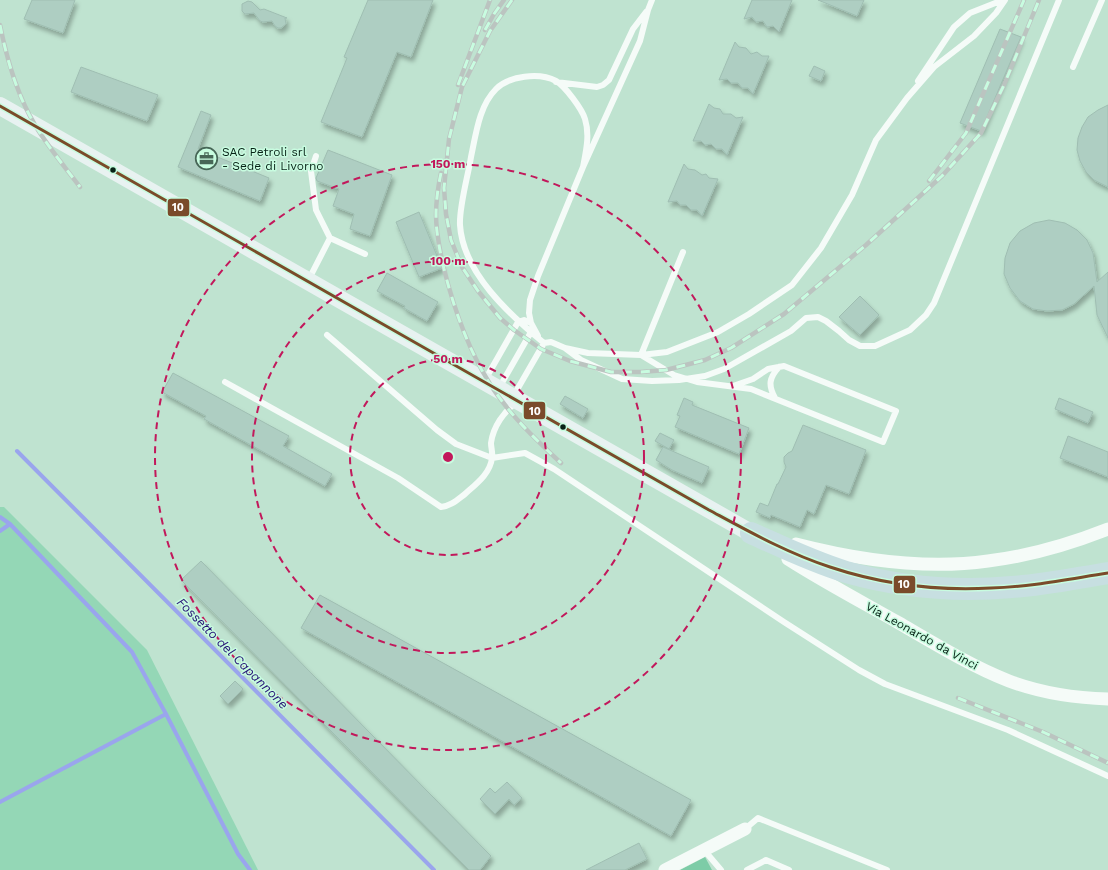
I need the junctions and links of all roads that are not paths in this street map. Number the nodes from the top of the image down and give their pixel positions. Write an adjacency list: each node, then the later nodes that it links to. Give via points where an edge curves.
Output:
1 (652, 0): 5 (lane)
2 (1004, 0): 8 (lane, via 996,13 974,36 934,67); 8 (lane, via 970,12 954,27)
3 (1059, 0): 24 (lane, via 934,303 926,315 910,330 875,346 860,346 826,321 818,317 806,318 791,331 724,369)
4 (1102, 0): 6 (lane)
5 (648, 10): 7 (lane, via 633,29 609,80 603,85 597,87); 11 (lane, via 640,41)
6 (1073, 67)
7 (556, 82): 11 (lane, via 580,107 585,117 588,140); 16 (lane, via 533,76 522,77 508,81 496,89 480,116 462,207 460,226 465,248 474,269 489,291)
8 (907, 98): 22 (lane, via 876,140 852,195 821,248 792,285 718,332 667,352)
9 (0, 106): 15 (main road, Via Leonardo da Vinci)
10 (316, 156): 12 (lane, via 311,171 316,210)
11 (583, 167): 17 (lane, via 530,300)
12 (330, 238): 14 (lane); 15 (lane)
13 (683, 252): 22 (lane)
14 (365, 254)
15 (309, 281): 27 (main road, Via Leonardo da Vinci)
16 (518, 322): 17 (lane, via 524,320); 18 (lane); 27 (lane)
17 (531, 323): 18 (lane)
18 (533, 332): 20 (lane); 27 (lane)
19 (327, 335): 29 (lane, via 436,430 456,444)
20 (544, 343): 21 (lane, via 551,342); 27 (lane)
21 (565, 348): 22 (lane, via 588,353); 24 (lane, via 581,360 622,379)
22 (642, 355): 24 (lane, via 674,375)
23 (778, 367): 26 (lane, via 768,369 753,379); 28 (lane, via 772,374 770,383); 28 (lane, via 784,366 802,372 896,411 883,442)
24 (687, 379): 26 (lane)
25 (225, 382): 29 (lane, via 398,478 442,507 458,500 483,479)
26 (734, 386): 28 (lane)
27 (503, 392): 29 (lane, via 508,408 491,442); 31 (main road, Via Leonardo da Vinci)
28 (776, 398)
29 (492, 458): 34 (lane, via 525,454 554,469 784,622 885,684 1008,730)
30 (1108, 529): 31 (street, Via Leonardo da Vinci, via 1011,558 955,564 904,563 860,558)
31 (751, 533): 32 (highway, via 797,554 847,572 928,587 1012,587); 33 (street, Via Leonardo da Vinci, via 822,580 981,669 1043,691 1074,697)
32 (1108, 572)
33 (1108, 699)
34 (1108, 776)
35 (745, 829): 36 (street); 41 (lane, via 758,818)
36 (704, 850): 37 (street); 38 (lane)
37 (665, 870)
38 (721, 870)
39 (747, 870): 40 (lane, via 766,860)
40 (789, 870)
41 (887, 870)

